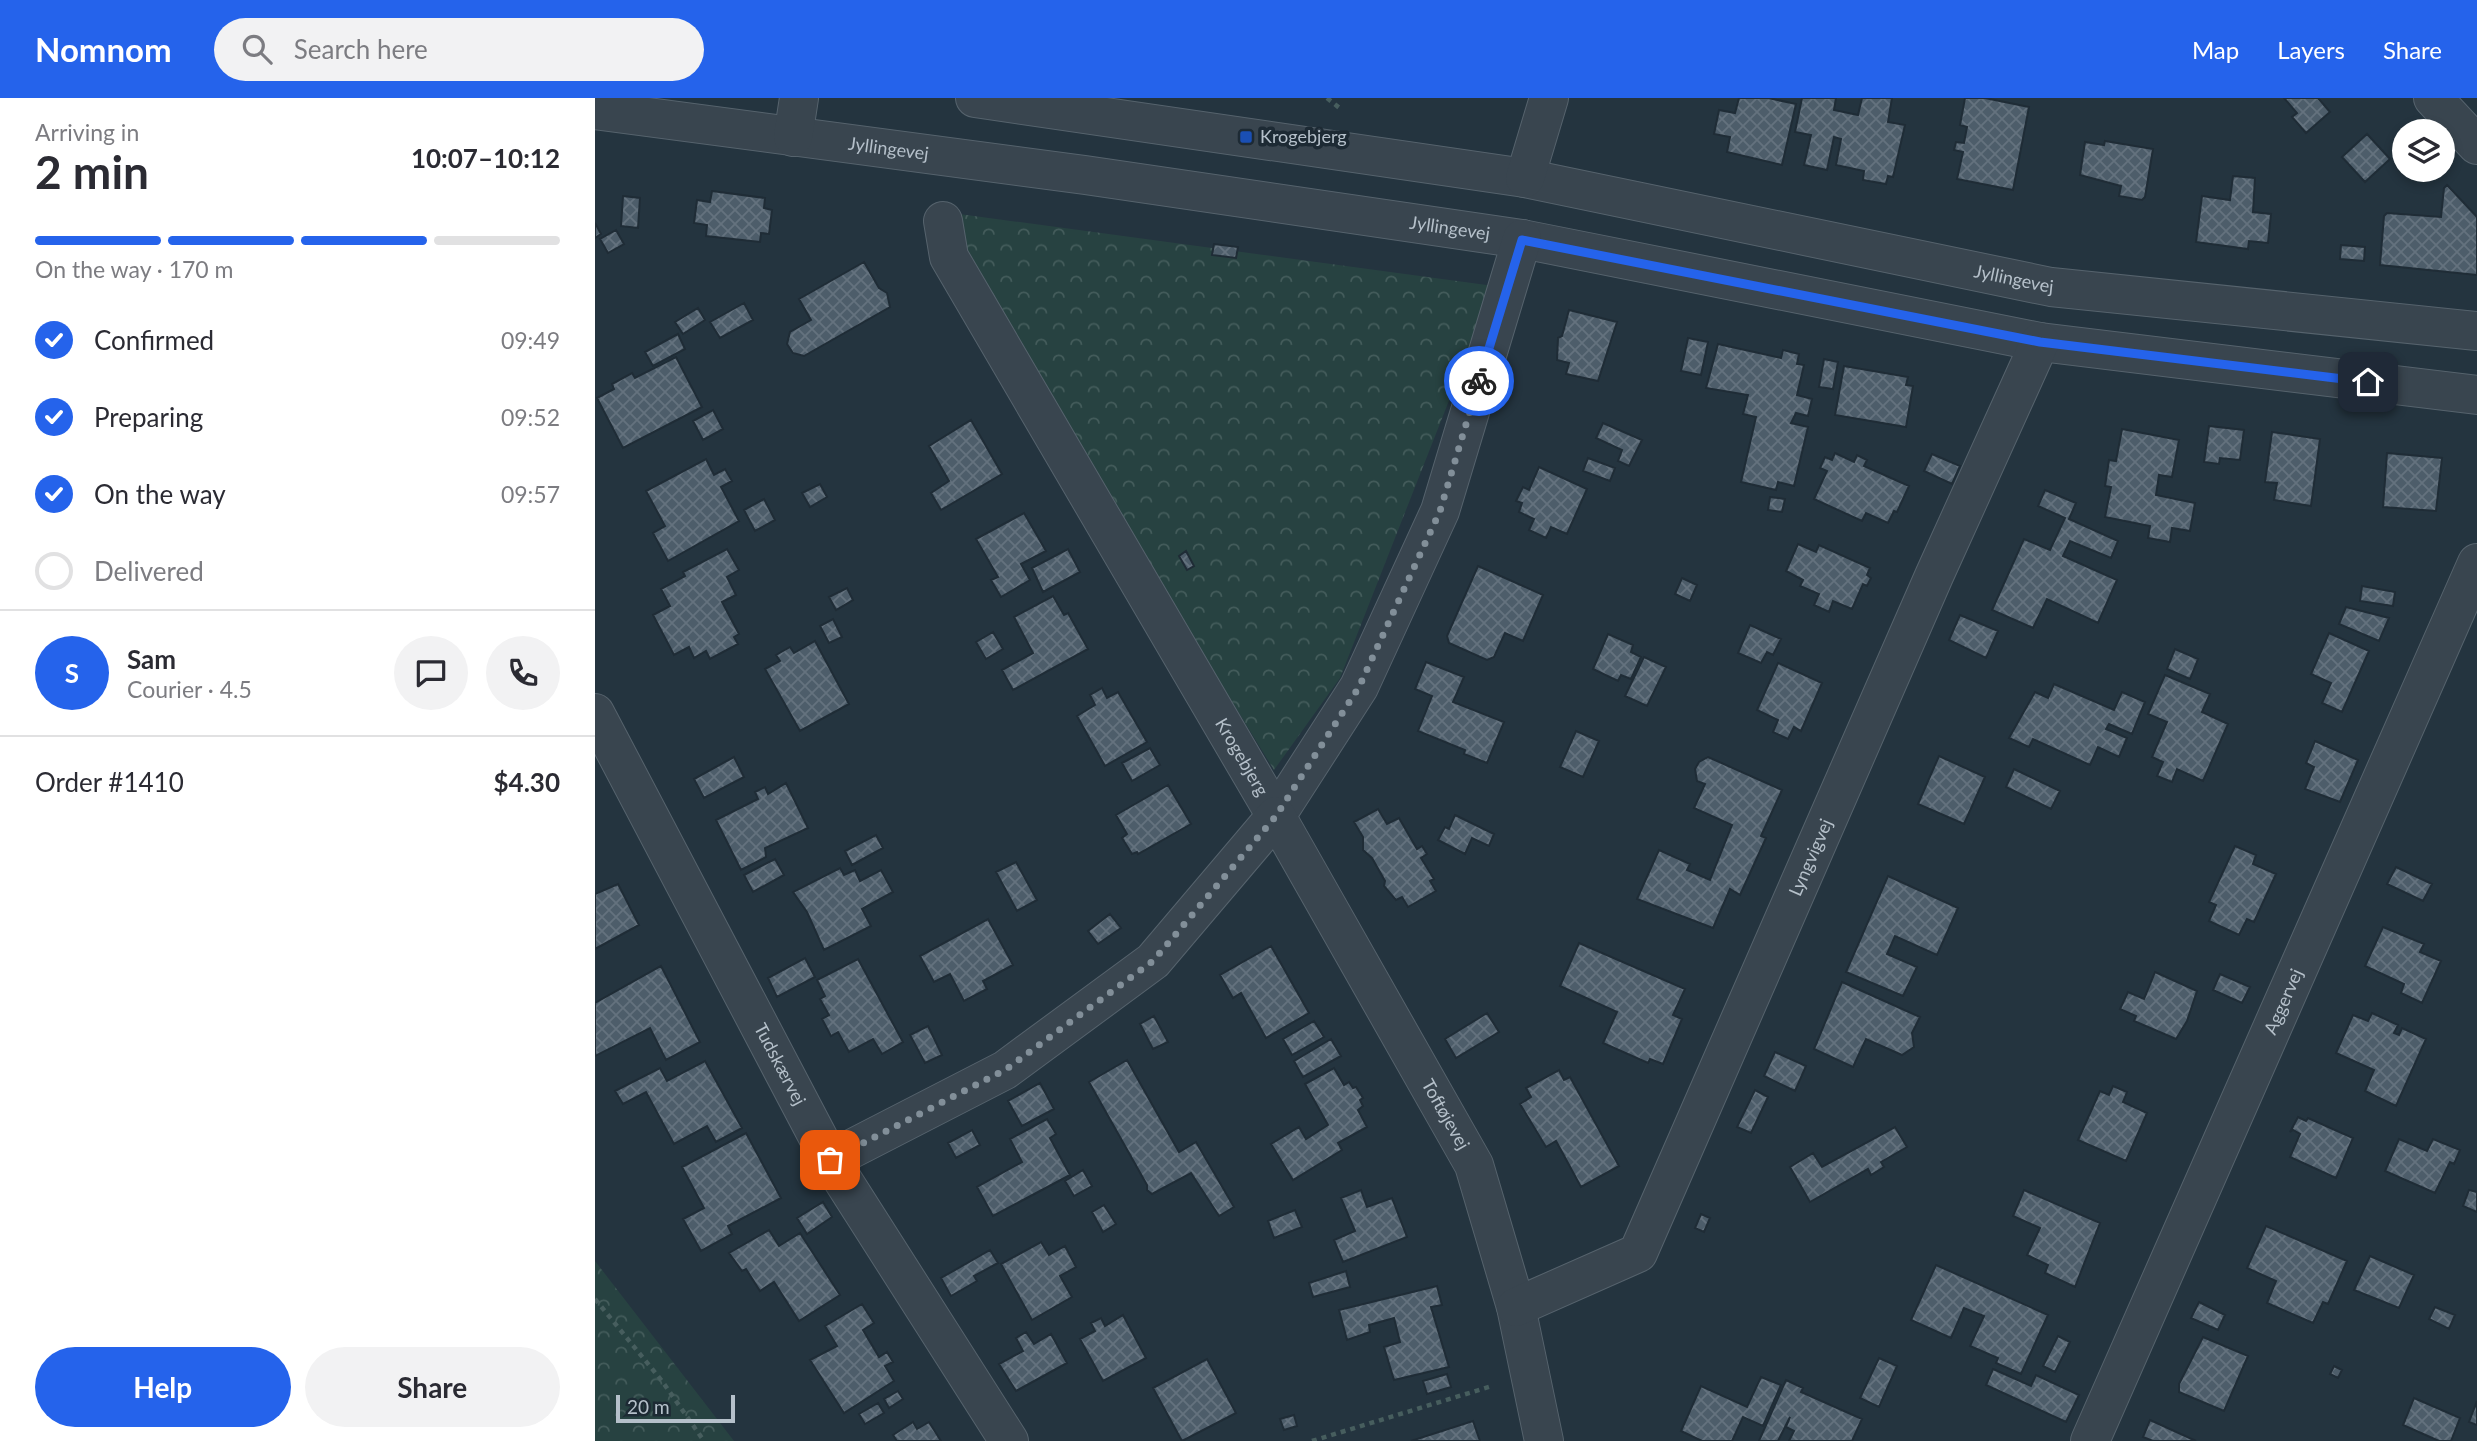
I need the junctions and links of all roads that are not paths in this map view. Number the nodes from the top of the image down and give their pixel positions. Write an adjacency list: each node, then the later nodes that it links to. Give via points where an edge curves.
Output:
1 (799, 98): 6 (street)
2 (975, 98): 8 (street, Jyllingevej)
3 (1549, 98): 8 (street)
4 (2433, 98): 7 (street)
5 (595, 110): 6 (street, Jyllingevej)
6 (793, 137): 10 (street, Jyllingevej)
7 (2477, 145)
8 (1525, 178): 11 (street, Jyllingevej, via 2051,287)
9 (943, 221): 16 (street, Krogebjerg, via 949,257)
10 (1522, 240): 12 (street, Jyllingevej); 16 (street, Krogebjerg, via 1440,511 1359,687)
11 (2477, 331)
12 (2040, 342): 13 (street, Jyllingevej); 18 (street, Lyngvigvej, via 1638,1254)
13 (2477, 395)
14 (2477, 563): 21 (street, Aggervej)
15 (595, 713): 17 (street, Tudskærvej)
16 (1276, 816): 17 (street, via 1153,961 1005,1070); 18 (street, Toftøjevej, via 1475,1165)
17 (830, 1160): 20 (street, Tudskærvej)
18 (1516, 1307): 19 (street, Toftøjevej)
19 (1541, 1421)
20 (1009, 1441)
21 (2089, 1441)

